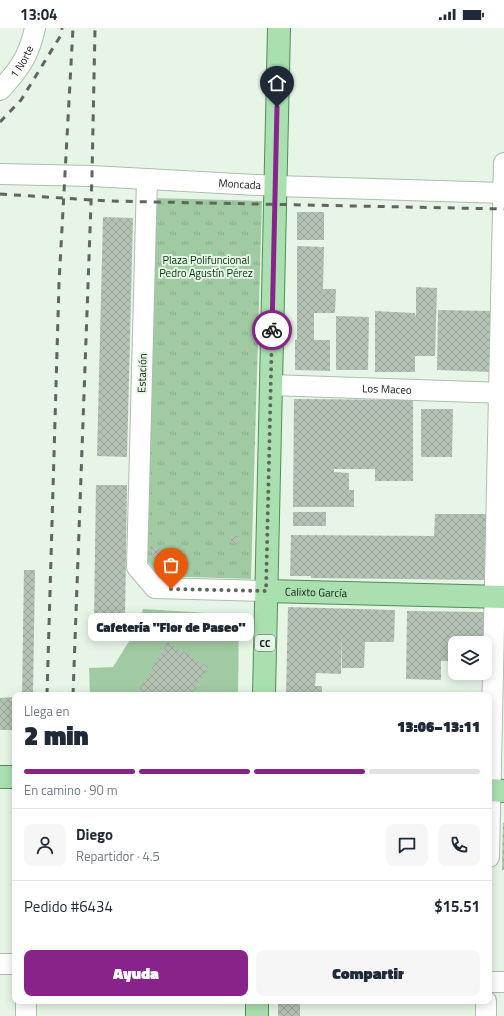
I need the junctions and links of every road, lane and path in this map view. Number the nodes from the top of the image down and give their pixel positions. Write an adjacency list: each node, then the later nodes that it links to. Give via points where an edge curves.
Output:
1 (35, 28): 3 (street, 1 Norte, via 32,45 20,68)
2 (279, 28): 7 (main road, CC)
3 (0, 90)
4 (504, 163): 8 (street)
5 (0, 174): 6 (street, Moncada)
6 (147, 180): 7 (street, Moncada); 11 (street, Estación)
7 (276, 186): 8 (street, Moncada); 9 (main road, CC)
8 (503, 193): 10 (street)
9 (270, 385): 10 (street, Los Maceo); 12 (main road, CC)
10 (502, 393): 13 (street)
11 (137, 567): 12 (street, Calixto García, via 155,588)
12 (266, 591): 13 (main road, Calixto García); 14 (main road, CC)
13 (500, 597): 17 (street)
14 (264, 692)
15 (0, 777): 16 (main road)
16 (12, 777)
17 (494, 790): 18 (street)
18 (492, 817)
19 (0, 964): 20 (street)
20 (12, 964)
21 (492, 982): 22 (street)
22 (504, 982)
23 (26, 1004): 26 (street)
24 (257, 1004): 27 (main road)
25 (486, 1004): 28 (street)
26 (26, 1016)
27 (256, 1016)
28 (486, 1016)

